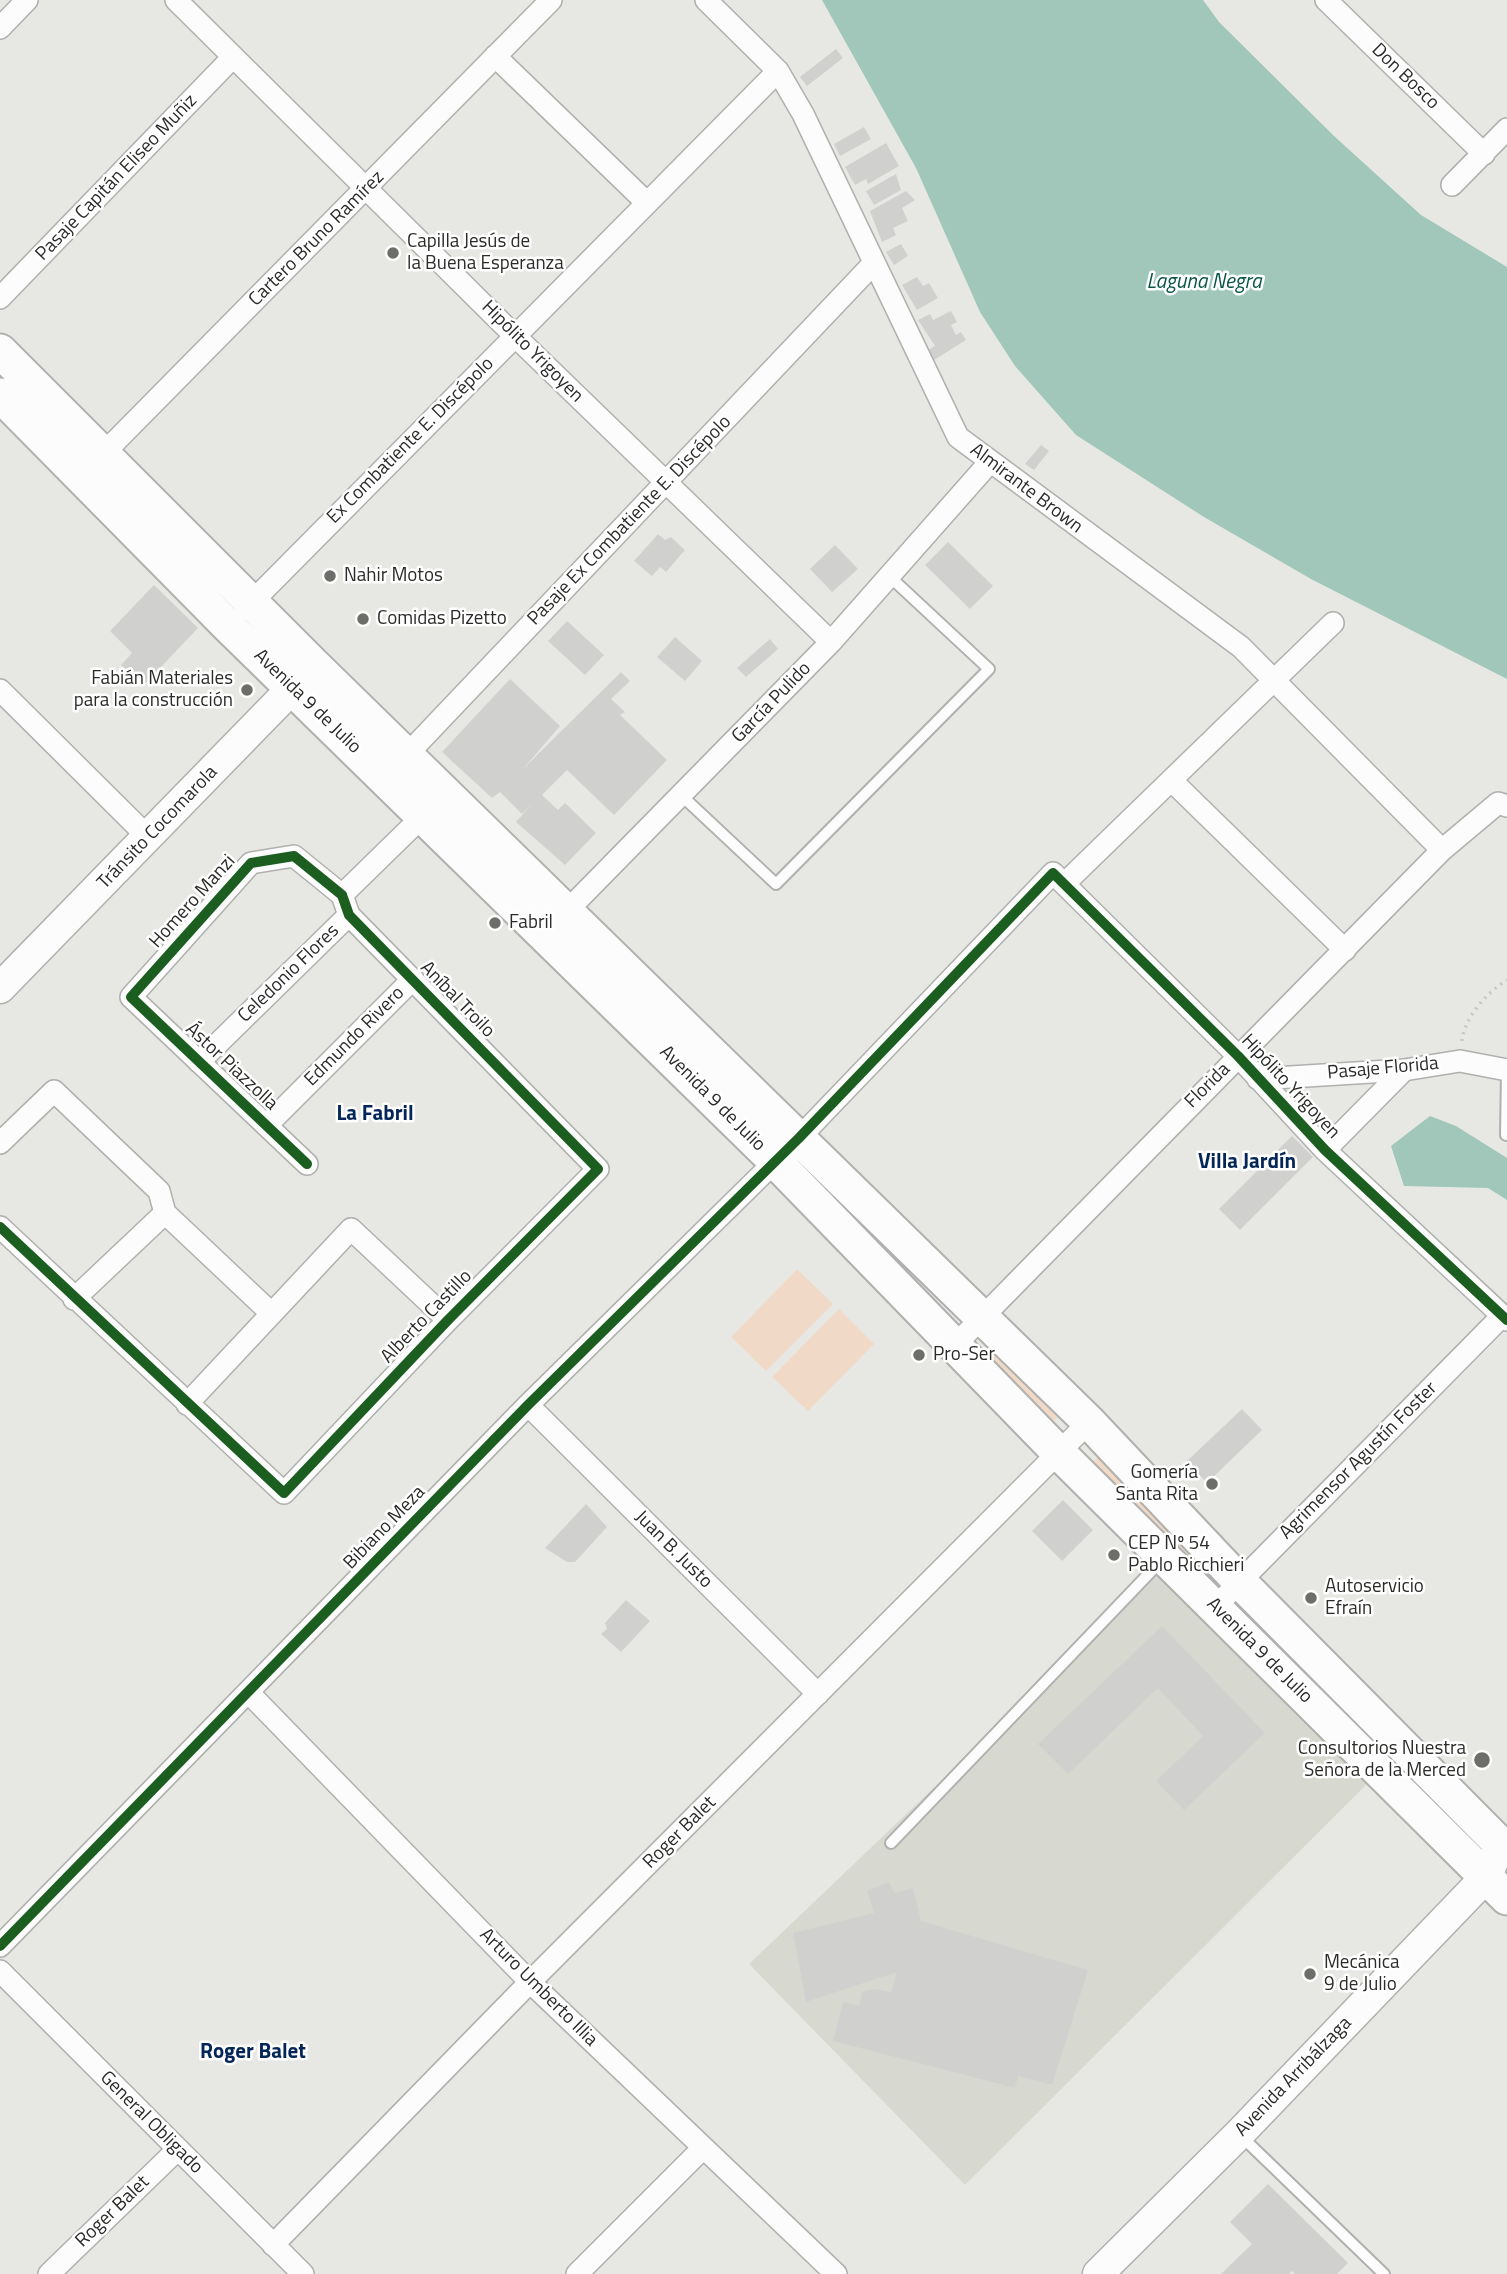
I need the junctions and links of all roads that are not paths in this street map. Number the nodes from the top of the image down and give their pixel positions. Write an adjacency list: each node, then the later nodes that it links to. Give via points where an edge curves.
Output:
1 (27, 0): 6 (street)
2 (176, 0): 8 (street, Hipólito Yrigoyen)
3 (551, 0): 7 (street, Cartero Bruno Ramírez)
4 (706, 0): 9 (street, Almirante Brown)
5 (1326, 0): 11 (street, Don Bosco)
6 (0, 27)
7 (495, 56): 13 (street, Cartero Bruno Ramírez); 14 (street)
8 (233, 57): 13 (street, Hipólito Yrigoyen); 16 (street, Pasaje Capitán Eliseo Muñiz)
9 (778, 71): 14 (street, Ex Combatiente E. Discépolo); 15 (street, Almirante Brown)
10 (1507, 130): 11 (street)
11 (1484, 154): 12 (street)
12 (1452, 185)
13 (368, 187): 17 (street, Hipólito Yrigoyen); 21 (street, Cartero Bruno Ramírez)
14 (646, 202): 17 (street, Ex Combatiente E. Discépolo)
15 (874, 263): 20 (street, Almirante Brown, via 958,438); 22 (street, Pasaje Ex Combatiente E. Discépolo)
16 (0, 298)
17 (515, 336): 22 (street, Hipólito Yrigoyen); 24 (street, Ex Combatiente E. Discépolo)
18 (0, 351): 21 (main road, Avenida 9 de Julio)
19 (0, 395): 21 (main road, Avenida 9 de Julio)
20 (989, 463): 23 (street, García Pulido); 29 (street, Almirante Brown, via 1241,647)
21 (93, 465): 24 (main road, Avenida 9 de Julio); 26 (main road, Avenida 9 de Julio)
22 (666, 484): 27 (street, Hipólito Yrigoyen); 31 (street, Pasaje Ex Combatiente E. Discépolo)
23 (888, 575): 27 (street, García Pulido); 33 (lane, via 989,669 776,884)
24 (251, 602): 26 (street, Ex Combatiente E. Discépolo); 28 (main road, Avenida 9 de Julio)
25 (1333, 623): 29 (street, Bibiano Meza)
26 (229, 626): 28 (main road, Avenida 9 de Julio)
27 (831, 642): 33 (street, García Pulido)
28 (303, 677): 31 (main road, Avenida 9 de Julio); 36 (main road, Tránsito Cocomarola)
29 (1272, 682): 32 (street, Bibiano Meza); 37 (street, Almirante Brown)
30 (0, 690): 36 (street)
31 (396, 766): 34 (main road, Avenida 9 de Julio)
32 (1172, 781): 39 (street, Bibiano Meza); 42 (street)
33 (681, 795): 41 (street, García Pulido)
34 (435, 804): 40 (street, Celedonio Flores); 41 (main road, Avenida 9 de Julio)
35 (1503, 804): 37 (street, Florida)
36 (149, 838): 44 (main road, Tránsito Cocomarola)
37 (1442, 850): 42 (street, Florida)
38 (294, 856): 40 (street, Aníbal Troilo); 45 (street, Homero Manzi, via 251,863)
39 (1058, 879): 46 (street, Hipólito Yrigoyen); 53 (street, Bibiano Meza)
40 (345, 905): 43 (street, Aníbal Troilo); 47 (street, Celedonio Flores)
41 (555, 922): 53 (main road, Avenida 9 de Julio); 56 (main road, Avenida 9 de Julio)
42 (1345, 950): 46 (street, Florida)
43 (413, 979): 51 (street, Edmundo Rivero); 58 (street, Aníbal Troilo)
44 (1, 985)
45 (131, 997): 47 (street, Ástor Piazzolla)
46 (1238, 1056): 50 (street, Hipólito Yrigoyen); 63 (street, Florida)
47 (199, 1062): 51 (street, Ástor Piazzolla)
48 (1404, 1070): 49 (street, Pasaje Florida, via 1460,1061); 50 (street, Pasaje Florida); 55 (street)
49 (1507, 1070): 52 (lane)
50 (1258, 1079): 55 (street, Hipólito Yrigoyen)
51 (267, 1125): 57 (street, Ástor Piazzolla)
52 (1506, 1135)
53 (799, 1138): 56 (street, Bibiano Meza); 63 (main road, Avenida 9 de Julio)
54 (0, 1143): 59 (street, via 54,1091 159,1191)
55 (1325, 1150): 64 (street, Hipólito Yrigoyen)
56 (774, 1160): 66 (main road, Avenida 9 de Julio); 68 (street, Bibiano Meza)
57 (307, 1164)
58 (598, 1169): 65 (street, Alberto Castillo)
59 (165, 1213): 61 (street); 62 (street)
60 (0, 1227): 61 (street)
61 (74, 1299): 67 (street)
62 (271, 1314): 65 (street, via 351,1229); 67 (street)
63 (981, 1317): 66 (street, Florida); 69 (main road, Avenida 9 de Julio)
64 (1504, 1318): 72 (street, Agrimensor Agustín Foster)
65 (448, 1320): 67 (street, Alberto Castillo, via 284,1493)
66 (954, 1346): 70 (main road, Avenida 9 de Julio)
67 (187, 1404)
68 (528, 1405): 74 (street, Bibiano Meza); 75 (street, Juan B. Justo)
69 (1089, 1422): 70 (street, Roger Balet); 72 (main road, Avenida 9 de Julio)
70 (1059, 1453): 71 (main road, Avenida 9 de Julio); 75 (street, Roger Balet)
71 (1165, 1556): 73 (main road, Avenida 9 de Julio); 76 (lane)
72 (1240, 1582): 73 (street, Agrimensor Agustín Foster); 77 (main road, Avenida 9 de Julio)
73 (1215, 1607): 78 (main road, Avenida 9 de Julio)
74 (249, 1693): 79 (street, Bibiano Meza); 81 (street, Arturo Umberto Illia)
75 (818, 1694): 81 (street, Roger Balet)
76 (891, 1843)
77 (1505, 1845): 78 (main road)
78 (1497, 1888): 82 (main road, Avenida Arribálzaga)
79 (0, 1946)
80 (0, 1972): 84 (street, General Obligado)
81 (530, 1982): 83 (street, Arturo Umberto Illia); 85 (street, Roger Balet)
82 (1239, 2134): 90 (main road, Avenida Arribálzaga); 91 (lane)
83 (702, 2149): 88 (street); 89 (street, Arturo Umberto Illia)
84 (177, 2150): 85 (street, General Obligado); 86 (street, Roger Balet)
85 (273, 2245): 87 (street, General Obligado)
86 (49, 2274)
87 (303, 2274)
88 (577, 2274)
89 (836, 2274)
90 (1098, 2274)
91 (1384, 2274)

